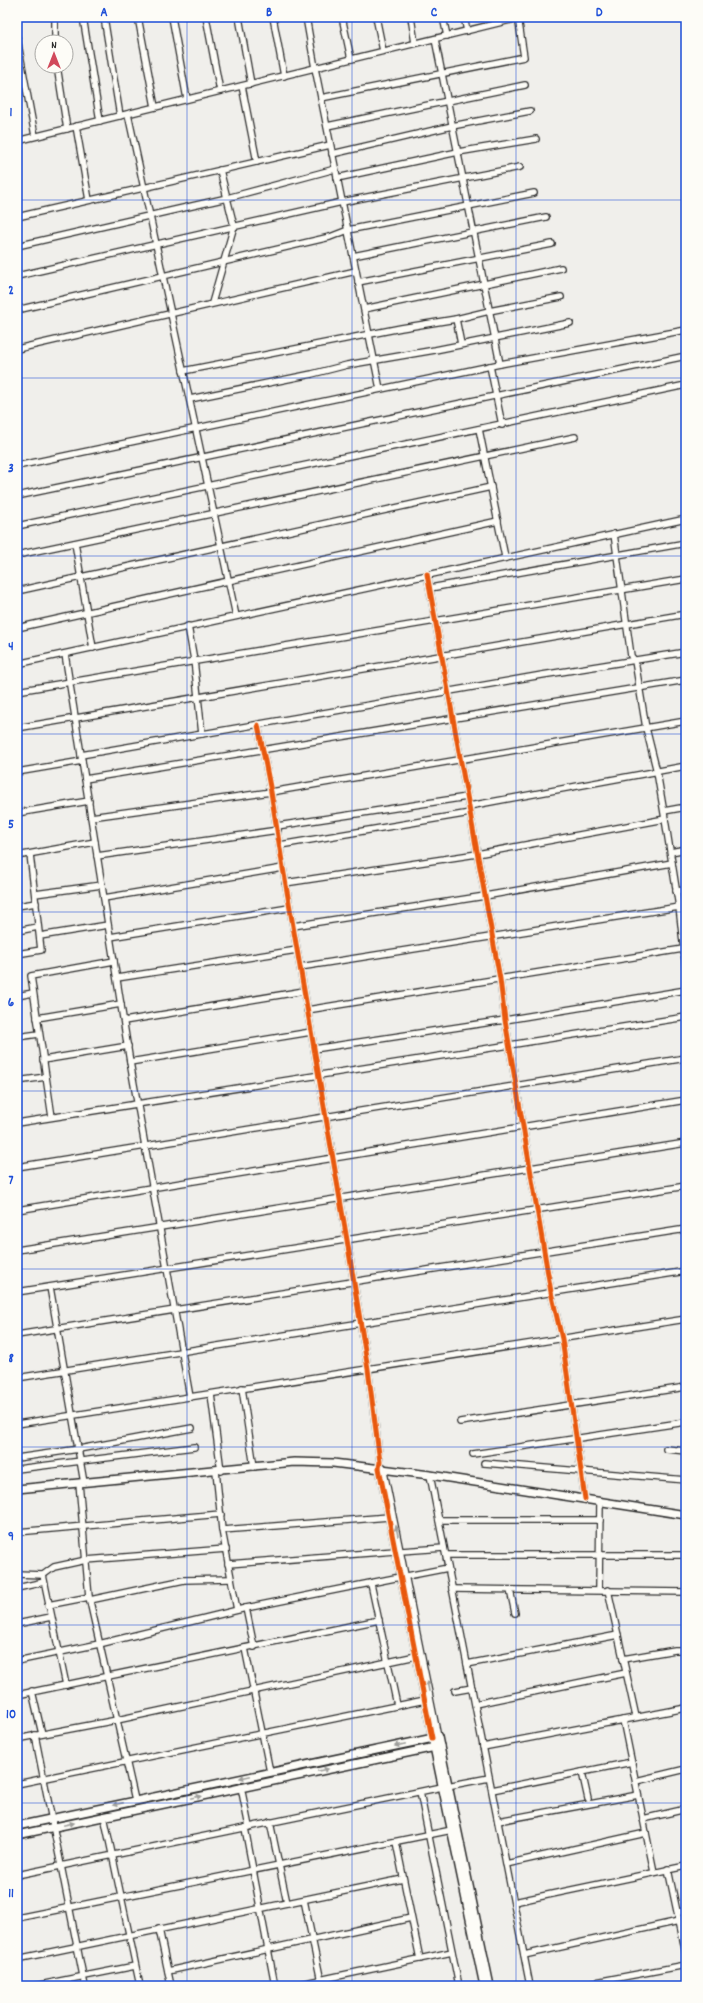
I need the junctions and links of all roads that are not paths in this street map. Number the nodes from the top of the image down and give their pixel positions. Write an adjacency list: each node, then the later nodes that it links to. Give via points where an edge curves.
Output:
1 (55, 17): 18 (street)
2 (83, 17): 40 (street)
3 (104, 17): 39 (street)
4 (138, 17): 36 (street)
5 (172, 17): 34 (street)
6 (206, 17): 32 (street)
7 (239, 17): 29 (street)
8 (273, 17): 28 (street)
9 (306, 17): 25 (street)
10 (342, 17): 24 (street)
11 (376, 17): 23 (street)
12 (411, 17): 22 (street)
13 (443, 17): 19 (street)
14 (464, 17): 17 (street)
15 (520, 17): 16 (street); 27 (street, via 524,57)
16 (497, 20): 17 (street)
17 (467, 31): 19 (street)
18 (55, 34)
19 (447, 36): 21 (street)
20 (17, 38): 45 (street)
21 (435, 38): 22 (street); 27 (street)
22 (415, 43): 23 (street)
23 (383, 51): 24 (street)
24 (350, 59): 25 (street)
25 (315, 68): 28 (street); 33 (street)
26 (58, 74): 44 (street)
27 (442, 74): 33 (street); 35 (street)
28 (284, 76): 29 (street)
29 (251, 84): 31 (street)
30 (525, 85): 35 (street)
31 (242, 86): 32 (street); 51 (street)
32 (220, 91): 34 (street)
33 (321, 98): 42 (street)
34 (187, 100): 36 (street)
35 (448, 102): 42 (street); 43 (street)
36 (155, 107): 38 (street)
37 (530, 111): 43 (street)
38 (128, 114): 39 (street); 57 (street)
39 (120, 116): 40 (street)
40 (100, 121): 41 (street)
41 (76, 126): 44 (street); 60 (street)
42 (327, 126): 48 (street)
43 (452, 126): 49 (street); 50 (street)
44 (67, 128): 45 (street)
45 (35, 136): 47 (street)
46 (536, 139): 49 (street)
47 (17, 141)
48 (330, 145): 50 (street); 51 (street)
49 (458, 152): 55 (street); 56 (street)
50 (332, 154): 53 (street)
51 (258, 162): 54 (street)
52 (520, 167): 56 (street)
53 (335, 169): 55 (street); 59 (street)
54 (220, 170): 57 (street); 59 (street)
55 (337, 178): 61 (street)
56 (463, 179): 61 (street); 62 (street)
57 (144, 187): 60 (street); 64 (street)
58 (534, 192): 62 (street)
59 (227, 198): 64 (street); 66 (street)
60 (90, 200): 63 (street)
61 (342, 202): 66 (street); 67 (street)
62 (468, 204): 67 (street); 68 (street)
63 (17, 216)
64 (150, 216): 69 (street); 71 (street)
65 (546, 217): 68 (street)
66 (234, 226): 69 (street); 74 (street)
67 (348, 230): 72 (street); 74 (street, via 330,237)
68 (474, 232): 72 (street); 73 (street)
69 (156, 244): 77 (street); 78 (street)
70 (552, 244): 73 (street)
71 (17, 246)
72 (353, 256): 76 (street)
73 (479, 257): 79 (street); 80 (street)
74 (224, 262): 77 (street); 82 (street)
75 (561, 268): 80 (street)
76 (356, 271): 79 (street); 82 (street)
77 (163, 275): 84 (street); 86 (street)
78 (17, 276)
79 (358, 282): 83 (street)
80 (484, 284): 83 (street); 85 (street)
81 (561, 296): 85 (street)
82 (212, 303): 86 (street)
83 (364, 309): 90 (street)
84 (17, 310)
85 (489, 311): 87 (street); 91 (street)
86 (171, 313): 93 (street); 98 (street)
87 (456, 320): 90 (street); 92 (street)
88 (570, 323): 91 (street)
89 (686, 330): 96 (street)
90 (369, 335): 95 (street); 98 (street)
91 (494, 337): 92 (street); 96 (street)
92 (461, 344): 95 (street)
93 (17, 349)
94 (686, 356): 101 (street)
95 (375, 362): 100 (street); 102 (street, via 347,365)
96 (500, 364): 97 (street)
97 (490, 366): 100 (street); 101 (street)
98 (183, 371): 102 (street)
99 (686, 385): 103 (street)
100 (380, 389): 104 (street)
101 (496, 396): 103 (street); 108 (street)
102 (190, 399): 104 (street)
103 (502, 425): 105 (street)
104 (196, 428): 108 (street); 109 (street)
105 (479, 429): 107 (street); 110 (street)
106 (575, 437): 107 (street)
107 (484, 455): 111 (street); 113 (street)
108 (202, 457): 110 (street); 112 (street)
109 (17, 466)
110 (208, 486): 113 (street); 116 (street)
111 (491, 487): 115 (street); 120 (street)
112 (17, 496)
113 (214, 513): 119 (street); 120 (street)
114 (686, 519): 117 (street)
115 (498, 521): 123 (street); 127 (street)
116 (17, 526)
117 (614, 534): 122 (street); 123 (street)
118 (686, 543): 122 (street)
119 (75, 544): 121 (street); 125 (street)
120 (221, 547): 125 (street); 127 (street)
121 (17, 555)
122 (616, 555): 128 (street); 129 (street)
123 (505, 558): 124 (street)
124 (427, 574): 128 (street); 133 (street)
125 (81, 578): 130 (street); 131 (street)
126 (686, 578): 129 (street)
127 (229, 581): 131 (street); 133 (street)
128 (430, 588): 134 (street)
129 (622, 589): 134 (street); 135 (street)
130 (17, 591)
131 (87, 612): 137 (street); 138 (street)
132 (686, 614): 135 (street)
133 (236, 616): 136 (street)
134 (436, 621): 141 (street); 142 (street)
135 (628, 625): 141 (street); 143 (street, via 631,656)
136 (188, 626): 138 (street); 142 (street)
137 (17, 628)
138 (93, 648): 140 (street)
139 (686, 652): 143 (street)
140 (65, 654): 144 (street); 146 (street)
141 (442, 655): 149 (street); 150 (street)
142 (194, 660): 146 (street); 150 (street)
143 (635, 661): 147 (street); 149 (street)
144 (17, 664)
145 (686, 680): 147 (street)
146 (70, 682): 148 (street); 151 (street)
147 (640, 688): 152 (street); 156 (street)
148 (17, 691)
149 (448, 692): 152 (street); 154 (street)
150 (198, 696): 151 (street); 157 (street)
151 (75, 718): 155 (street); 159 (street)
152 (453, 718): 158 (street); 160 (street)
153 (686, 721): 156 (street)
154 (258, 725): 157 (street); 158 (street)
155 (17, 728)
156 (646, 728): 160 (street); 163 (street)
157 (202, 734): 159 (street)
158 (263, 749): 164 (street); 165 (street)
159 (82, 758): 162 (street); 164 (street)
160 (461, 759): 165 (street); 166 (street)
161 (686, 766): 163 (street)
162 (17, 772)
163 (657, 772): 169 (street); 170 (street)
164 (85, 779): 167 (street)
165 (271, 792): 172 (street); 174 (street)
166 (467, 797): 169 (street); 174 (street)
167 (89, 801): 171 (street); 172 (street)
168 (686, 807): 170 (street)
169 (470, 810): 176 (street); 180 (street)
170 (664, 811): 173 (street)
171 (17, 813)
172 (91, 817): 175 (street)
173 (665, 819): 178 (street); 180 (street)
174 (277, 828): 176 (street); 182 (street)
175 (95, 842): 179 (street); 182 (street)
176 (280, 846): 184 (street)
177 (686, 849): 178 (street)
178 (670, 852): 183 (street)
179 (30, 854): 181 (street); 189 (street)
180 (477, 854): 185 (street); 190 (street)
181 (17, 856)
182 (97, 856): 186 (street)
183 (672, 863): 188 (street); 190 (street)
184 (283, 868): 185 (street); 191 (street)
185 (285, 883): 195 (street)
186 (102, 885): 189 (street); 191 (street)
187 (686, 890): 188 (street)
188 (676, 891): 194 (street)
189 (35, 894): 192 (street)
190 (485, 896): 197 (street); 203 (street)
191 (104, 898): 196 (street)
192 (36, 903): 193 (street); 198 (street)
193 (17, 906)
194 (679, 907): 200 (street); 203 (street)
195 (290, 908): 197 (street); 202 (street)
196 (108, 925): 201 (street); 202 (street)
197 (293, 926): 205 (street)
198 (38, 927): 199 (street); 201 (street)
199 (17, 930)
200 (684, 932): 204 (street)
201 (40, 936): 206 (street, via 41,950)
202 (110, 936): 207 (street)
203 (492, 936): 208 (street); 211 (street)
204 (683, 949): 209 (street); 211 (street)
205 (297, 950): 208 (street); 210 (street)
206 (17, 954)
207 (114, 961): 210 (street); 214 (street, via 31,976)
208 (300, 967): 213 (street)
209 (686, 969)
210 (117, 978): 216 (street)
211 (500, 979): 217 (street); 220 (street)
212 (686, 990): 220 (street)
213 (304, 991): 217 (street); 221 (street)
214 (33, 993): 215 (street); 219 (street)
215 (17, 996)
216 (121, 1004): 219 (street); 221 (street)
217 (307, 1010): 222 (street)
218 (686, 1017): 225 (street)
219 (37, 1018): 223 (street)
220 (505, 1020): 225 (street); 227 (street)
221 (124, 1021): 226 (street)
222 (311, 1032): 227 (street); 230 (street)
223 (39, 1034): 224 (street); 229 (street)
224 (17, 1037)
225 (509, 1044): 231 (street); 234 (street)
226 (128, 1046): 229 (street); 230 (street)
227 (314, 1049): 231 (street)
228 (686, 1058): 234 (street)
229 (43, 1060): 232 (street)
230 (130, 1062): 236 (street)
231 (318, 1074): 236 (street); 237 (street)
232 (46, 1077): 233 (street); 238 (street)
233 (17, 1081)
234 (516, 1085): 237 (street); 240 (street)
235 (686, 1100): 240 (street)
236 (138, 1104): 238 (street); 242 (street)
237 (326, 1116): 242 (street); 243 (street)
238 (52, 1118): 239 (street)
239 (17, 1123)
240 (523, 1127): 243 (street); 245 (street)
241 (686, 1143): 245 (street)
242 (145, 1145): 244 (street); 247 (street)
243 (333, 1158): 247 (street); 248 (street)
244 (17, 1166)
245 (530, 1169): 248 (street); 250 (street)
246 (686, 1186): 250 (street)
247 (153, 1189): 249 (street); 251 (street)
248 (340, 1198): 251 (street); 253 (street)
249 (17, 1210)
250 (537, 1210): 253 (street); 255 (street)
251 (159, 1227): 254 (street); 256 (street)
252 (686, 1228): 255 (street)
253 (347, 1240): 256 (street); 258 (street)
254 (17, 1250)
255 (544, 1251): 258 (street); 261 (street)
256 (167, 1268): 259 (street); 262 (street)
257 (686, 1271): 261 (street)
258 (353, 1283): 262 (street); 264 (street)
259 (50, 1287): 260 (street); 265 (street)
260 (17, 1292)
261 (551, 1292): 264 (street); 267 (street)
262 (174, 1311): 265 (street); 268 (street)
263 (686, 1319): 267 (street)
264 (360, 1323): 268 (street); 269 (street)
265 (57, 1329): 266 (street); 270 (street)
266 (17, 1336)
267 (562, 1339): 269 (street); 276 (street)
268 (182, 1352): 270 (street); 275 (street)
269 (368, 1369): 273 (street); 291 (street)
270 (64, 1370): 271 (street); 277 (street)
271 (17, 1378)
272 (686, 1387): 276 (street)
273 (242, 1388): 274 (street); 292 (street)
274 (211, 1394): 275 (street); 294 (street)
275 (190, 1397): 277 (street)
276 (572, 1405): 278 (street); 282 (street)
277 (72, 1416): 280 (street); 284 (street)
278 (460, 1422)
279 (686, 1422): 282 (street)
280 (17, 1424)
281 (192, 1428): 284 (street)
282 (578, 1439): 287 (street); 295 (street)
283 (194, 1446): 289 (street)
284 (79, 1449): 288 (street); 289 (street)
285 (666, 1449): 286 (street)
286 (686, 1450)
287 (473, 1454)
288 (17, 1458)
289 (80, 1460): 293 (street); 298 (street)
290 (484, 1463): 295 (street)
291 (381, 1466): 292 (main road, via 294,1462); 296 (main road); 304 (street); 311 (street, one-way to 291)
292 (254, 1467): 294 (main road)
293 (17, 1469)
294 (218, 1471): 298 (main road); 302 (street)
295 (582, 1471): 297 (street); 300 (street)
296 (430, 1475): 300 (main road); 305 (street)
297 (686, 1480)
298 (82, 1483): 299 (main road); 307 (street)
299 (17, 1489)
300 (585, 1499): 301 (main road)
301 (600, 1501): 303 (main road); 306 (street)
302 (220, 1514): 307 (street); 308 (street)
303 (686, 1515)
304 (388, 1517): 308 (street); 311 (street)
305 (439, 1520): 306 (street); 312 (street)
306 (600, 1520): 313 (street)
307 (83, 1525): 309 (street); 315 (street)
308 (222, 1530): 310 (street)
309 (17, 1532)
310 (226, 1549): 315 (street); 316 (street)
311 (398, 1551): 312 (street); 316 (street); 320 (street); 321 (street)
312 (445, 1552): 313 (street); 317 (street)
313 (599, 1555): 314 (street); 328 (street)
314 (686, 1555)
315 (86, 1560): 319 (street, via 54,1567); 331 (street)
316 (228, 1564): 322 (street)
317 (448, 1568): 320 (street); 326 (street)
318 (17, 1574): 319 (street)
319 (43, 1575): 323 (street)
320 (407, 1576): 368 (street, one-way to 320)
321 (400, 1577): 324 (street); 345 (street)
322 (230, 1579): 331 (street, via 184,1580); 334 (street)
323 (44, 1582): 325 (street); 332 (street)
324 (371, 1584): 333 (street); 337 (street)
325 (17, 1588)
326 (452, 1590): 327 (street); 349 (street)
327 (510, 1590): 328 (street); 335 (street)
328 (599, 1590): 329 (street)
329 (608, 1590): 330 (street); 339 (street)
330 (686, 1592)
331 (90, 1598): 332 (street); 340 (street)
332 (48, 1605): 336 (street)
333 (246, 1608): 334 (street); 341 (street)
334 (237, 1610): 340 (street)
335 (515, 1613)
336 (51, 1617): 338 (street); 344 (street)
337 (380, 1620): 341 (street); 348 (street)
338 (17, 1624)
339 (618, 1635): 346 (street); 349 (street)
340 (99, 1644): 344 (street); 351 (street)
341 (254, 1647): 342 (street)
342 (245, 1648): 351 (street); 354 (street)
343 (686, 1650): 346 (street)
344 (59, 1653): 347 (street); 352 (street)
345 (416, 1656): 348 (street); 358 (street)
346 (623, 1659): 350 (street)
347 (17, 1661)
348 (388, 1661): 354 (street); 360 (street)
349 (467, 1664): 353 (street)
350 (626, 1673): 359 (street); 362 (street)
351 (106, 1676): 352 (street); 363 (street)
352 (66, 1685): 355 (street)
353 (472, 1688): 356 (street); 359 (street)
354 (253, 1690): 363 (street); 365 (street)
355 (32, 1691): 357 (street); 366 (street)
356 (455, 1691)
357 (17, 1695)
358 (425, 1700): 360 (street); 368 (street)
359 (475, 1704): 371 (street)
360 (397, 1705): 365 (street)
361 (686, 1708): 362 (street)
362 (636, 1717): 364 (street)
363 (117, 1720): 366 (street); 372 (street)
364 (623, 1720): 371 (street); 373 (street)
365 (262, 1733): 372 (street); 375 (street)
366 (42, 1734): 367 (street)
367 (35, 1735): 369 (street); 378 (street)
368 (435, 1738): 370 (main road); 375 (main road, one-way to 375)
369 (17, 1739)
370 (437, 1746): 381 (main road); 382 (main road, one-way to 370)
371 (483, 1747): 377 (street)
372 (126, 1761): 378 (street); 387 (street)
373 (632, 1762): 376 (street); 379 (street)
374 (686, 1769): 379 (street)
375 (270, 1772): 387 (main road, one-way to 387)
376 (582, 1772): 383 (street); 386 (street)
377 (489, 1778): 381 (street); 383 (street)
378 (43, 1779): 380 (street); 390 (street)
379 (636, 1781): 385 (street)
380 (17, 1784)
381 (445, 1786): 384 (street); 397 (main road); 447 (main road)
382 (241, 1787): 389 (main road, one-way to 382); 396 (street)
383 (492, 1790): 393 (street)
384 (420, 1792): 392 (street); 400 (street)
385 (638, 1795): 391 (street); 393 (street)
386 (588, 1799)
387 (135, 1800): 390 (main road, one-way to 390)
388 (686, 1809): 391 (street)
389 (104, 1816): 395 (main road, one-way to 389); 402 (street)
390 (51, 1819): 394 (main road); 395 (street)
391 (643, 1819): 398 (street)
392 (270, 1822): 396 (street); 404 (street)
393 (498, 1822): 403 (street)
394 (17, 1826)
395 (53, 1827): 399 (main road); 405 (street)
396 (247, 1827): 402 (street); 408 (street)
397 (452, 1830): 400 (street); 446 (main road)
398 (646, 1833): 403 (street); 409 (street)
399 (17, 1835)
400 (428, 1835): 401 (street); 428 (street)
401 (396, 1842): 404 (street); 411 (street)
402 (113, 1855): 405 (street); 412 (street)
403 (506, 1864): 414 (street)
404 (279, 1865): 408 (street); 415 (street)
405 (60, 1866): 410 (street); 416 (street)
406 (686, 1866): 407 (street)
407 (668, 1869): 409 (street); 419 (street)
408 (253, 1870): 412 (street); 417 (street)
409 (654, 1872): 414 (street)
410 (17, 1875)
411 (403, 1879): 413 (street); 421 (street)
412 (121, 1897): 416 (street); 424 (street)
413 (304, 1900): 415 (street); 425 (street)
414 (514, 1902): 430 (street)
415 (286, 1903): 417 (street)
416 (69, 1908): 420 (street); 426 (street)
417 (261, 1909): 423 (street); 427 (street)
418 (686, 1911): 419 (street)
419 (678, 1912): 422 (street)
420 (17, 1918)
421 (411, 1918): 425 (street); 432 (street)
422 (679, 1921): 429 (street); 430 (street)
423 (159, 1930): 424 (street); 435 (street)
424 (129, 1936): 426 (street); 434 (street)
425 (313, 1940): 427 (street); 437 (street)
426 (77, 1946): 431 (street); 436 (street)
427 (268, 1949): 435 (street); 443 (street)
428 (452, 1952): 432 (street); 445 (street)
429 (686, 1953)
430 (524, 1955): 448 (street)
431 (17, 1959)
432 (420, 1959): 437 (street)
433 (686, 1965): 449 (street)
434 (135, 1966): 436 (street); 441 (street)
435 (168, 1971): 442 (street)
436 (83, 1976): 439 (street); 440 (street)
437 (322, 1983): 438 (street)
438 (298, 1985): 444 (street)
439 (35, 1986)
440 (85, 1986)
441 (140, 1986)
442 (171, 1986)
443 (276, 1986)
444 (291, 1986)
445 (459, 1986)
446 (484, 1986)
447 (490, 1986)
448 (530, 1986)
449 (575, 1986)

